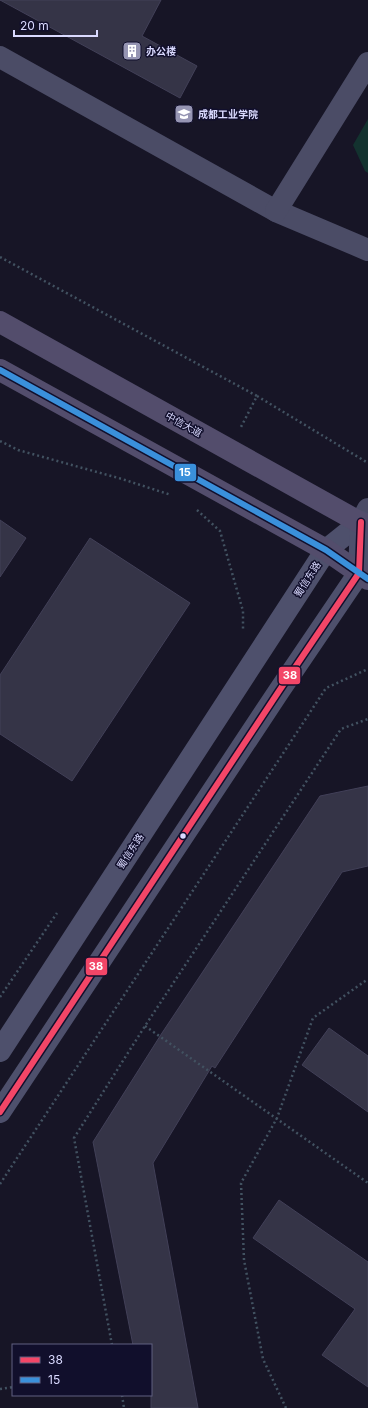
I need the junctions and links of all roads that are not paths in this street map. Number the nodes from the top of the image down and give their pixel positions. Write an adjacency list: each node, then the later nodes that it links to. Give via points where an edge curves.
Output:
1 (0, 57): 3 (street)
2 (368, 63): 3 (street)
3 (276, 211): 4 (street)
4 (368, 250)
5 (0, 322): 7 (main road, 中信大道, via 229,449)
6 (0, 370): 8 (main road)
7 (366, 519): 8 (main road, 蜀信东路); 9 (main road)
8 (326, 550): 9 (main road); 10 (main road, 蜀信东路)
9 (364, 576): 11 (main road, via 279,691)
10 (0, 1051)
11 (0, 1112)

